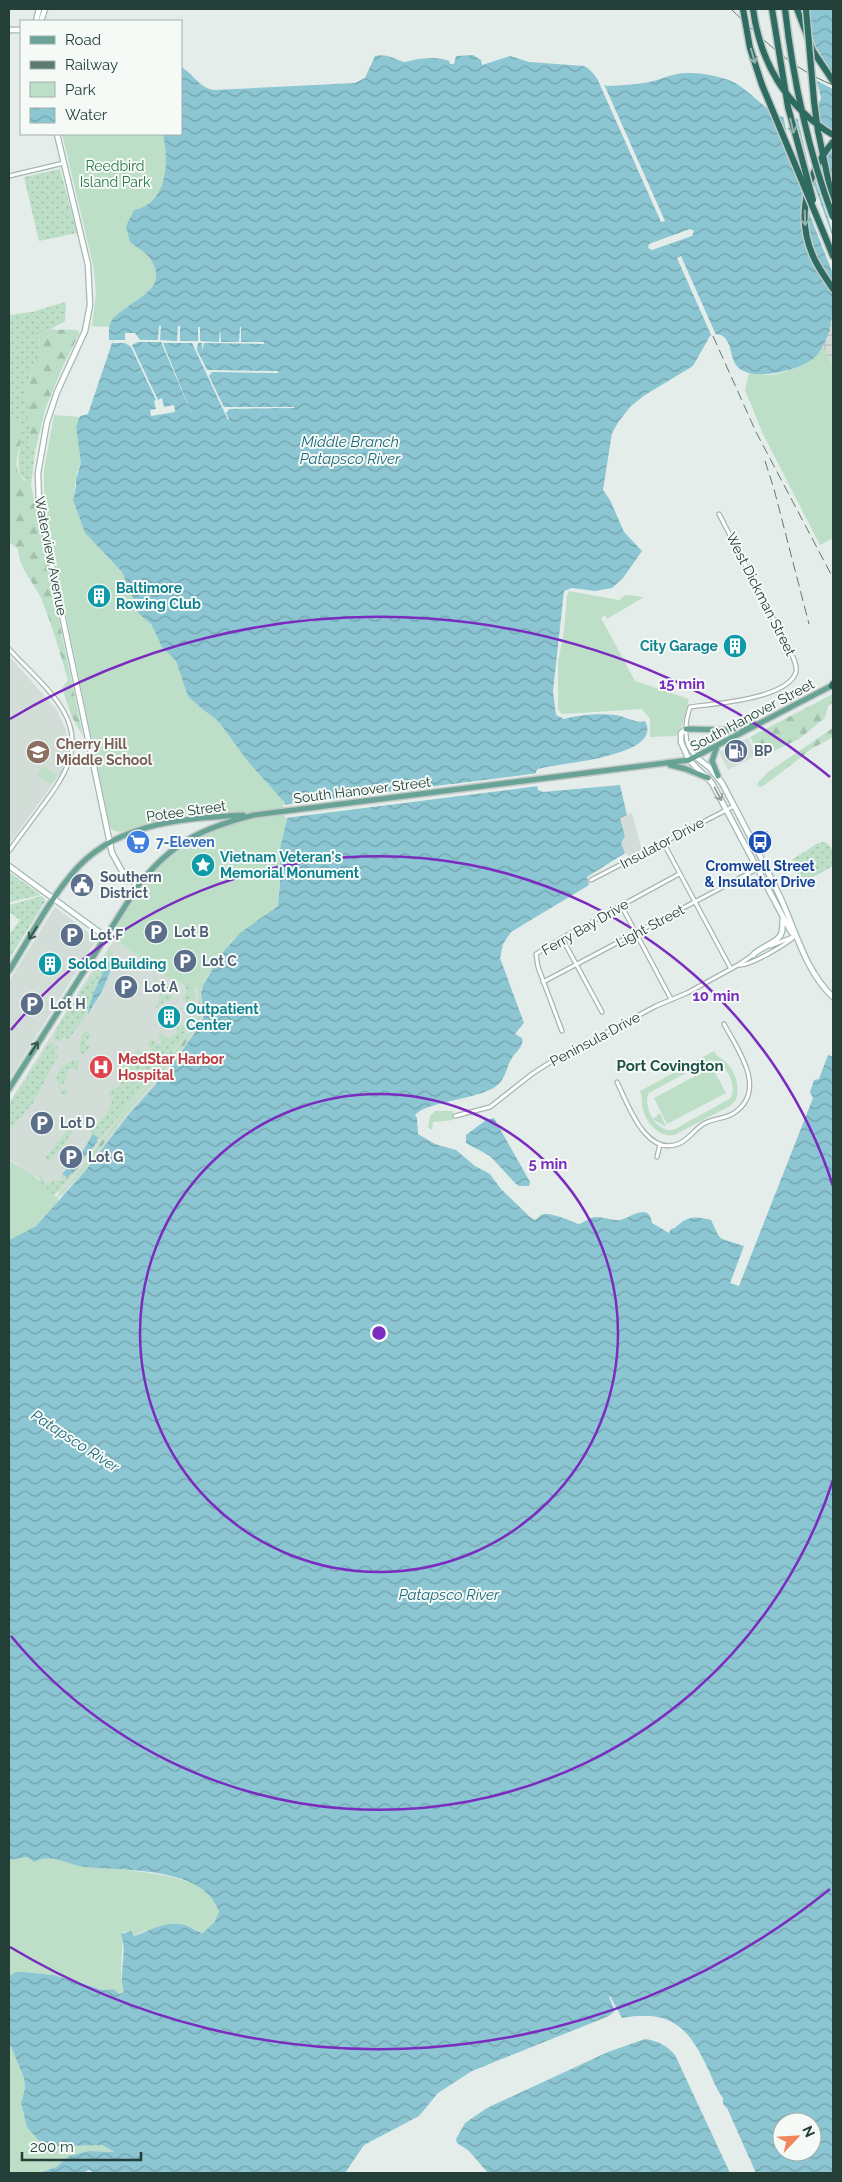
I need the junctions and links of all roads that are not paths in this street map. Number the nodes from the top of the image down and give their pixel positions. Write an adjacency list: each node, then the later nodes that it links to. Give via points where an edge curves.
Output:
1 (743, 9): 15 (highway, one-way to 15, bridge, via 750,48 762,85)
2 (753, 9): 9 (highway, bridge, via 761,46 781,87 808,117)
3 (772, 9): 15 (highway, one-way to 15, bridge, via 791,122)
4 (785, 9): 14 (highway, bridge, via 802,114)
5 (797, 9): 7 (highway, bridge, via 813,51)
6 (806, 9): 13 (highway, bridge, via 814,101)
7 (833, 81)
8 (58, 135): 11 (main road, Waterview Avenue)
9 (833, 135)
10 (833, 142): 17 (highway, one-way to 17, bridge, via 814,171 805,211 811,250)
11 (64, 163): 12 (street); 32 (main road, Waterview Avenue, via 88,265 90,305 85,332 47,422 40,460 39,505)
12 (9, 176)
13 (833, 203)
14 (833, 217)
15 (824, 234): 16 (highway)
16 (833, 256)
17 (833, 289)
18 (719, 514): 22 (street, West Dickman Street, via 795,660 796,670 794,676 774,690 754,698 690,707)
19 (9, 649): 34 (street, via 65,713 72,747 69,766 60,782)
20 (833, 685): 21 (main road, South Hanover Street)
21 (765, 721): 22 (main road, via 731,730); 23 (main road, South Hanover Street)
22 (686, 729): 24 (street, via 688,746); 25 (main road, via 681,742)
23 (718, 746): 24 (main road, South Hanover Street); 27 (main road, via 712,761)
24 (696, 757): 25 (main road, South Hanover Street); 27 (main road)
25 (689, 760): 26 (main road, South Hanover Street); 28 (main road)
26 (664, 764): 28 (main road); 31 (main road, South Hanover Street)
27 (718, 776): 29 (main road)
28 (708, 778): 30 (main road, one-way to 30)
29 (734, 806): 30 (street, Insulator Drive); 45 (main road, via 782,901)
30 (726, 809): 33 (street, Insulator Drive); 36 (main road)
31 (254, 815): 32 (main road, Potee Street, via 160,824 132,831); 39 (main road, South Hanover Street, via 222,823 187,839 159,861)
32 (109, 842): 39 (main road, Waterview Avenue, via 119,867); 40 (main road, Potee Street, via 77,868)
33 (663, 842): 37 (street); 38 (street, Insulator Drive)
34 (9, 852)
35 (9, 866): 40 (main road)
36 (757, 869): 41 (street, Light Street); 43 (main road)
37 (679, 874): 41 (street); 42 (street, Ferry Bay Drive)
38 (591, 880)
39 (138, 886): 46 (main road, South Hanover Street)
40 (54, 899): 46 (main road); 52 (main road, Potee Street, one-way to 52)
41 (695, 903): 44 (street, Light Street); 51 (street)
42 (621, 906): 44 (street); 47 (street, Ferry Bay Drive)
43 (783, 918): 45 (main road); 48 (main road, via 780,937)
44 (636, 934): 49 (street, Light Street); 55 (street)
45 (795, 936): 48 (street, Peninsula Drive); 50 (street, Peninsula Drive, via 755,960); 54 (main road, via 818,980)
46 (106, 937): 60 (main road, South Hanover Street, one-way to 46)
47 (562, 938): 49 (street); 53 (street, Ferry Bay Drive, via 536,954)
48 (753, 955): 50 (street, Peninsula Drive)
49 (577, 965): 53 (street, Light Street); 56 (street)
50 (738, 965): 51 (street, Peninsula Drive)
51 (731, 969): 55 (street, Peninsula Drive)
52 (9, 971)
53 (543, 982): 58 (street, Ferry Bay Drive)
54 (833, 997)
55 (671, 999): 61 (street, Peninsula Drive, via 541,1068 490,1107)
56 (602, 1012)
57 (724, 1024): 62 (street, via 748,1070 747,1098 732,1114 705,1123 681,1142 669,1146)
58 (562, 1031)
59 (617, 1082): 62 (street, via 638,1125)
60 (9, 1089)
61 (455, 1116)
62 (660, 1144): 63 (street)
63 (657, 1157)

